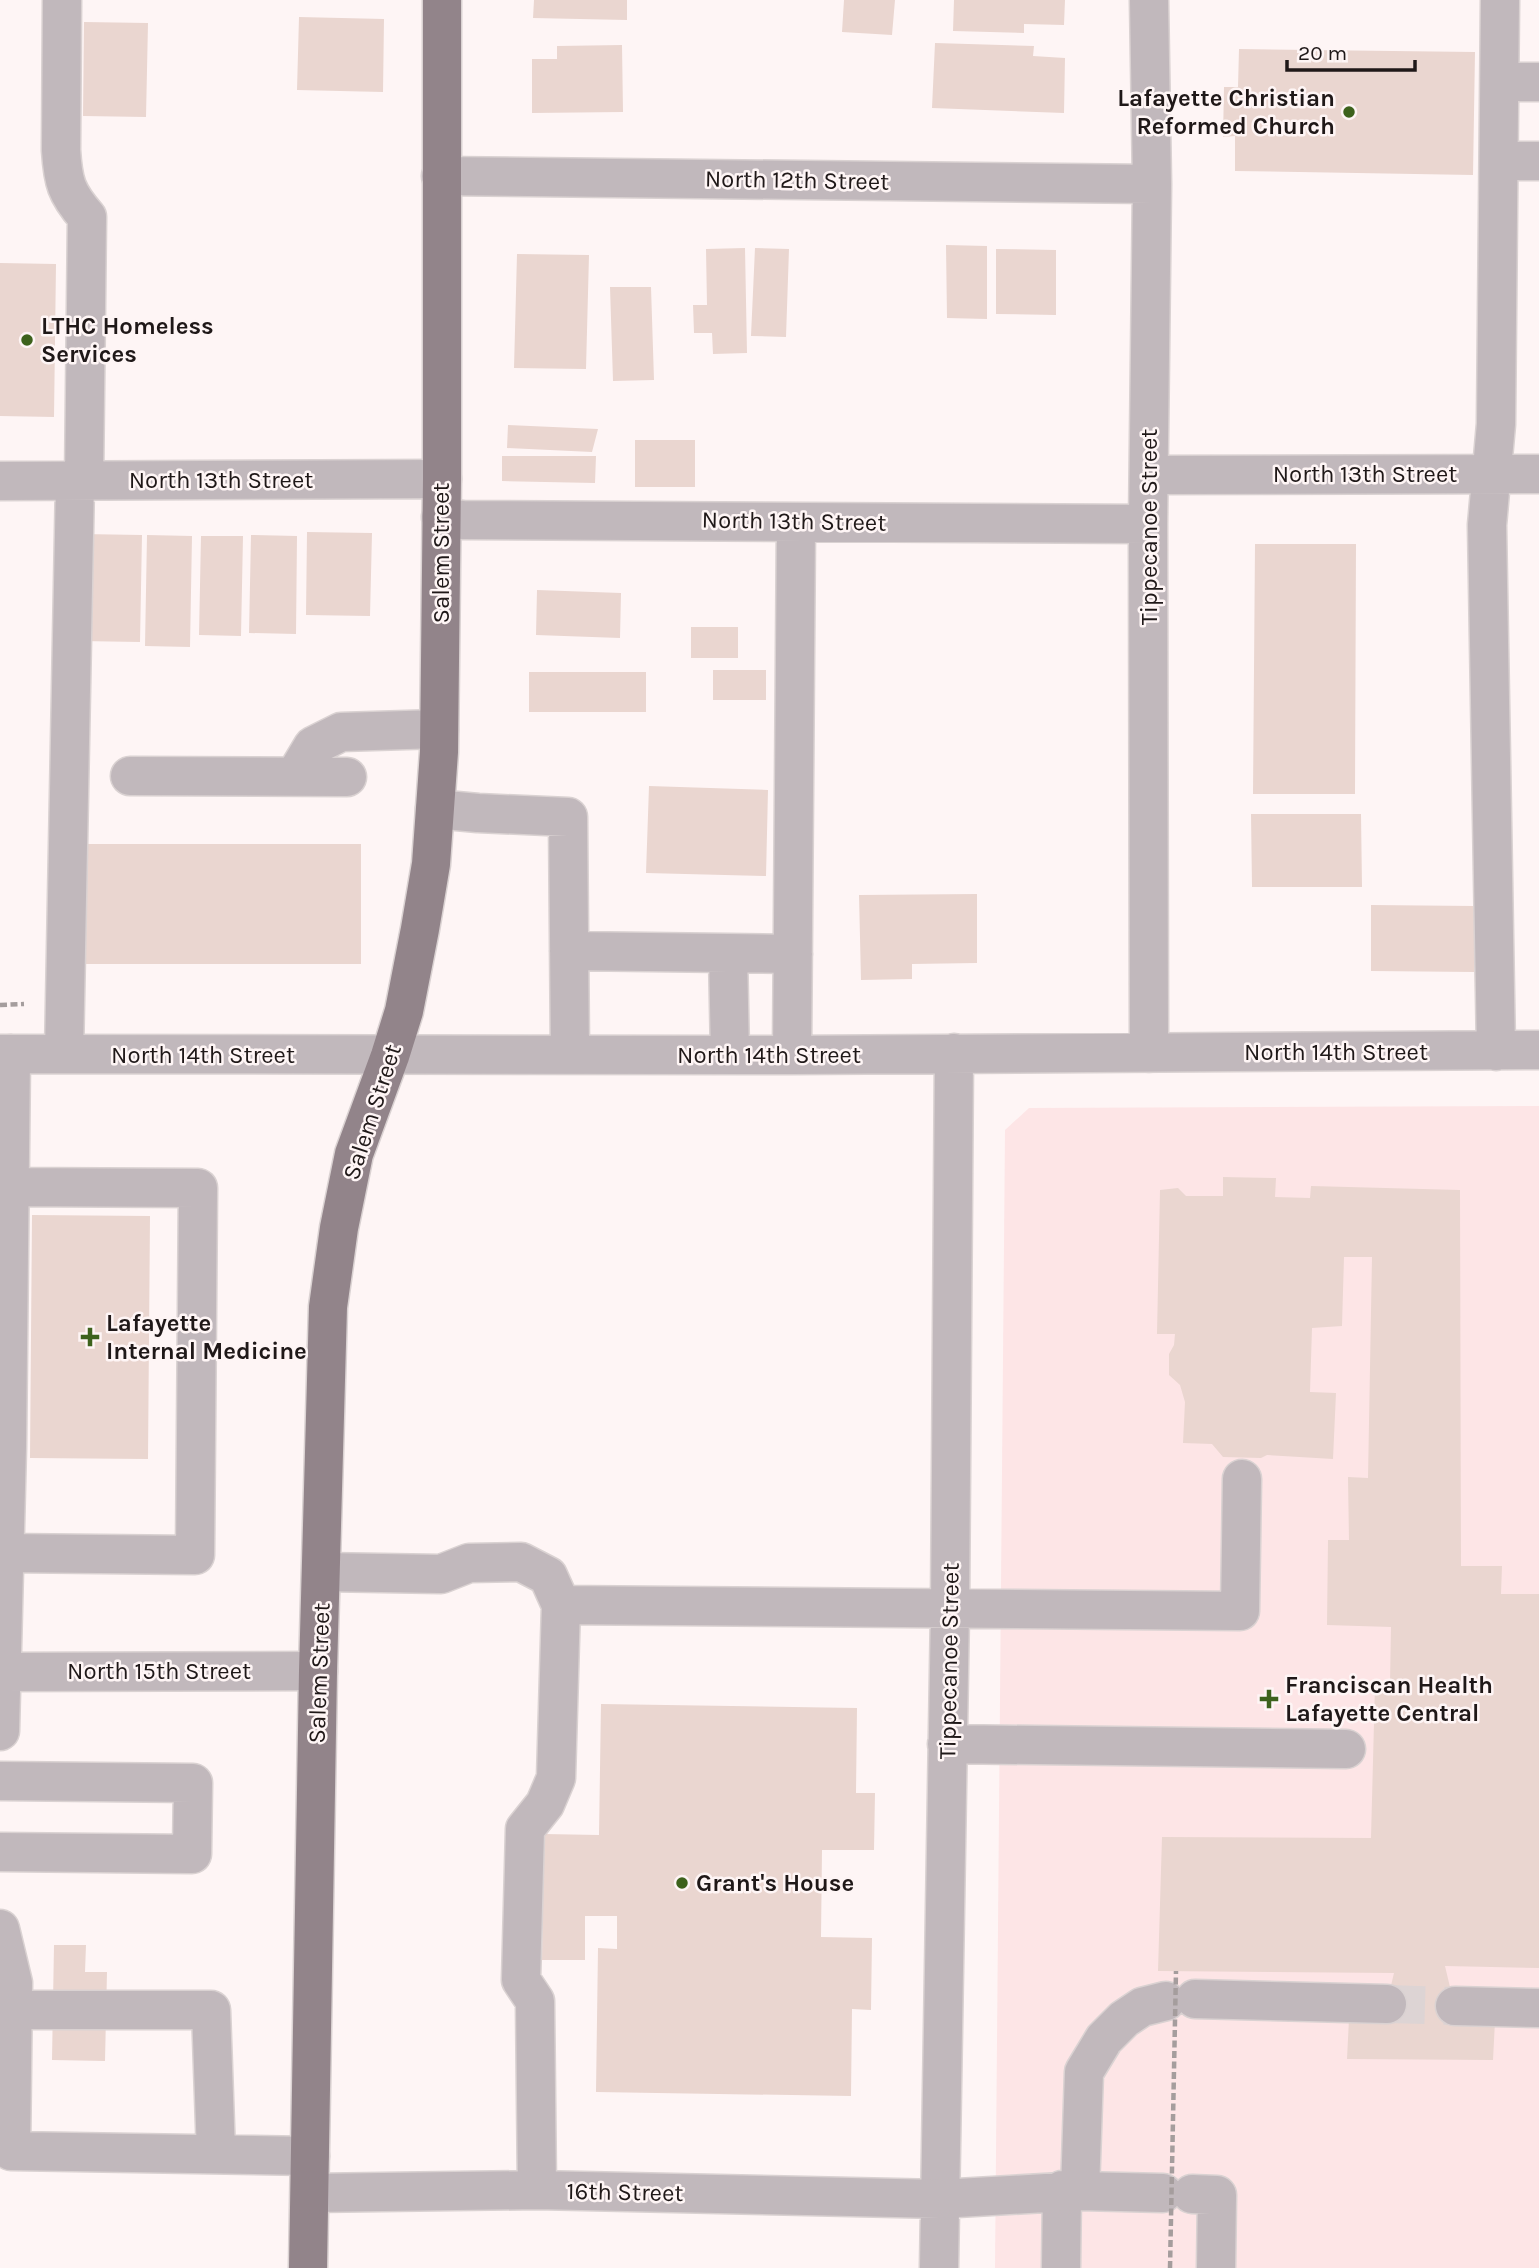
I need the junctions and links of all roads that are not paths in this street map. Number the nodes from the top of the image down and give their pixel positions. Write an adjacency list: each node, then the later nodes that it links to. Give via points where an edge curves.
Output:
1 (62, 0): 16 (street, via 62,174 72,200 87,217)
2 (442, 0): 9 (main road, Salem Street)
3 (1149, 0): 10 (street, Tippecanoe Street)
4 (1500, 0): 5 (street)
5 (1500, 82): 6 (street); 7 (street)
6 (1539, 82)
7 (1499, 161): 8 (street); 11 (street)
8 (1539, 161)
9 (441, 176): 10 (street, North 12th Street); 14 (main road, Salem Street)
10 (1152, 184): 13 (street, Tippecanoe Street)
11 (1492, 474): 12 (street, North 13th Street); 13 (street, North 13th Street); 29 (street, via 1487,525)
12 (1539, 474)
13 (1149, 475): 19 (street, Tippecanoe Street)
14 (442, 479): 16 (street, North 13th Street); 17 (main road, Salem Street)
15 (0, 481): 16 (street, North 13th Street)
16 (80, 481): 33 (street)
17 (441, 517): 18 (street, North 13th Street); 20 (main road, Salem Street)
18 (796, 522): 19 (street, North 13th Street); 27 (street)
19 (1148, 524): 31 (street, Tippecanoe Street)
20 (439, 729): 22 (street, via 341,732 313,746); 24 (main road, Salem Street)
21 (130, 776): 22 (street)
22 (295, 776): 23 (street)
23 (347, 777)
24 (435, 809): 25 (street, via 568,817); 37 (main road, Salem Street, via 420,929)
25 (569, 951): 26 (street); 34 (street)
26 (729, 953): 27 (street); 35 (street)
27 (793, 954): 36 (street)
28 (1539, 1050): 29 (street, North 14th Street)
29 (1496, 1051): 31 (street, North 14th Street)
30 (954, 1053): 31 (street, North 14th Street); 36 (street, North 14th Street); 44 (street, Tippecanoe Street)
31 (1149, 1053)
32 (6, 1054): 33 (street, North 14th Street); 38 (street)
33 (64, 1054): 37 (street, North 14th Street)
34 (570, 1055): 35 (street, North 14th Street); 37 (street, North 14th Street)
35 (730, 1055): 36 (street, North 14th Street)
36 (792, 1055)
37 (390, 1056): 42 (main road, Salem Street, via 354,1154 328,1307)
38 (10, 1187): 39 (street); 41 (street, via 198,1188 195,1555)
39 (3, 1446): 41 (street)
40 (1242, 1479): 44 (street, via 1240,1611)
41 (5, 1553): 46 (street)
42 (322, 1572): 43 (street, via 441,1574 469,1563 521,1562 548,1576); 45 (main road, Salem Street)
43 (561, 1605): 44 (street); 59 (street, via 556,1778 545,1804 525,1829 521,1980 535,2001)
44 (950, 1610): 48 (street, Tippecanoe Street)
45 (318, 1671): 46 (street, North 15th Street); 58 (main road, Salem Street)
46 (1, 1672): 47 (street)
47 (0, 1731)
48 (947, 1744): 49 (street); 61 (street, Tippecanoe Street)
49 (1346, 1749)
50 (0, 1781): 51 (street, via 193,1783 193,1795 192,1854)
51 (0, 1852)
52 (0, 1930): 56 (street, via 13,1983)
53 (1387, 2004): 60 (street, via 1179,1990 1142,2007 1104,2039 1084,2073)
54 (1455, 2006): 55 (street)
55 (1539, 2008)
56 (12, 2010): 57 (street, via 211,2010); 57 (street, 16th Street, via 11,2151)
57 (216, 2154): 58 (street, 16th Street)
58 (310, 2174): 59 (street, 16th Street); 62 (main road, Salem Street)
59 (537, 2190): 61 (street, 16th Street)
60 (1071, 2191): 61 (street, 16th Street); 64 (street); 65 (street, 16th Street, via 1217,2195)
61 (940, 2199): 63 (street, Tippecanoe Street)
62 (308, 2268)
63 (939, 2268)
64 (1061, 2268)
65 (1216, 2268)

